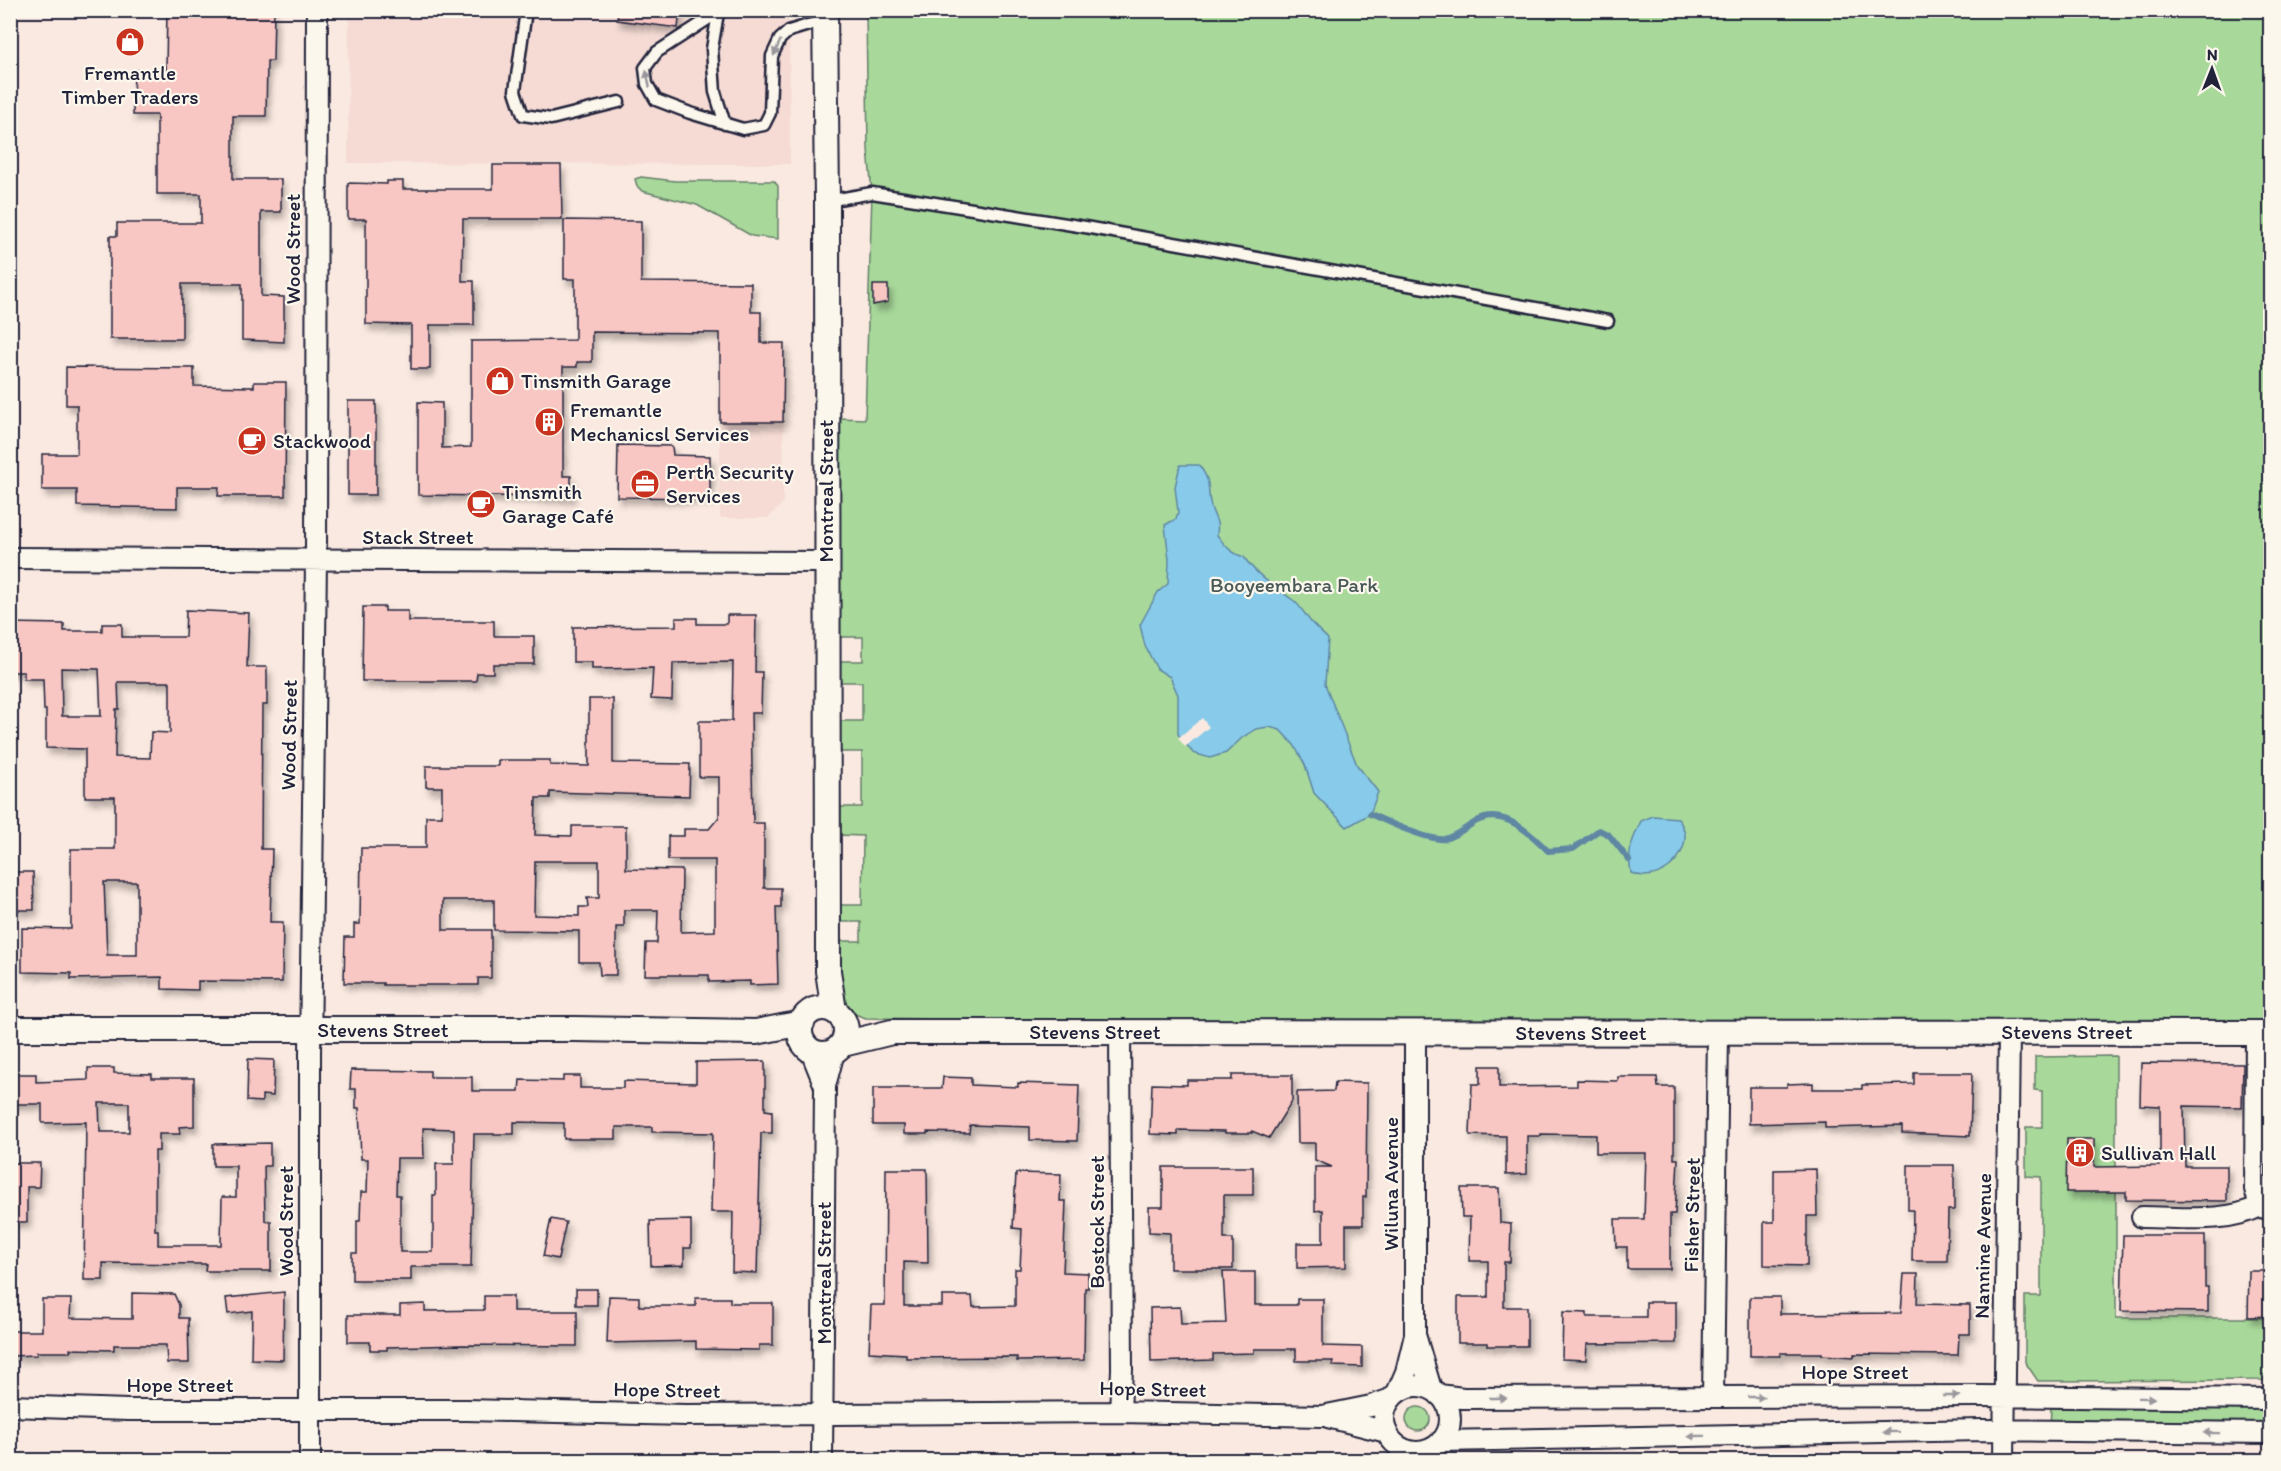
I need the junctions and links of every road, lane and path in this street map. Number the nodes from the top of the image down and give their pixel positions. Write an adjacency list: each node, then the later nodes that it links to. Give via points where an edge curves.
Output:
1 (317, 10): 10 (street, Wood Street)
2 (526, 10): 5 (lane, via 515,91 523,115 551,119)
3 (719, 11): 6 (lane, via 712,49 715,92); 6 (lane, one-way to 3, via 656,100 647,84 645,68 657,52)
4 (825, 15): 6 (lane, one-way to 6, via 780,39 772,56 770,113 764,125 743,129); 7 (street, Montreal Street)
5 (619, 102)
6 (725, 124)
7 (827, 201): 8 (lane, via 868,193 883,195 1085,227); 11 (street, Montreal Street)
8 (1608, 321)
9 (10, 558): 10 (street, Stack Street)
10 (316, 560): 11 (street, Stack Street); 13 (street, Wood Street)
11 (826, 562): 14 (street, Montreal Street, via 828,971)
12 (10, 1029): 13 (street, Stevens Street)
13 (311, 1031): 14 (street, Stevens Street); 29 (street, Wood Street)
14 (823, 1032): 15 (street, Stevens Street); 31 (street, Montreal Street)
15 (1120, 1032): 16 (street, Stevens Street); 30 (street, Bostock Street)
16 (1415, 1032): 19 (street, Stevens Street); 22 (street, Wiluna Avenue)
17 (2009, 1032): 18 (street, Stevens Street); 19 (street, Stevens Street); 25 (street, Nannine Avenue)
18 (2263, 1033): 20 (street, via 2255,1189)
19 (1718, 1034): 26 (street, Fisher Street)
20 (2265, 1208): 21 (street, via 2229,1217)
21 (2142, 1217)
22 (1415, 1335): 23 (street, Wiluna Avenue); 24 (street, Wiluna Avenue, via 1406,1372)
23 (1435, 1392): 24 (street, via 1419,1386); 26 (street, Hope Street, one-way to 26, via 1462,1398); 36 (street, via 1445,1401 1450,1418)
24 (1394, 1396): 32 (street, Hope Street, via 1371,1406); 35 (street, via 1384,1415)
25 (2005, 1396): 26 (street, Hope Street, one-way to 25); 27 (street, Hope Street, one-way to 27); 33 (street, Nannine Avenue)
26 (1713, 1397)
27 (2271, 1399)
28 (10, 1406): 29 (street, Hope Street)
29 (311, 1410): 31 (street, Hope Street); 37 (street, Wood Street)
30 (1120, 1413): 31 (street, Hope Street); 32 (street, Hope Street)
31 (823, 1416): 38 (street, Montreal Street)
32 (1322, 1416): 35 (street, Hope Street)
33 (2004, 1430): 34 (street, one-way to 33); 36 (street, one-way to 36); 39 (street, Nannine Avenue)
34 (2271, 1433)
35 (1396, 1446): 36 (street)
36 (1434, 1450)
37 (310, 1461)
38 (822, 1461)
39 (2004, 1461)

